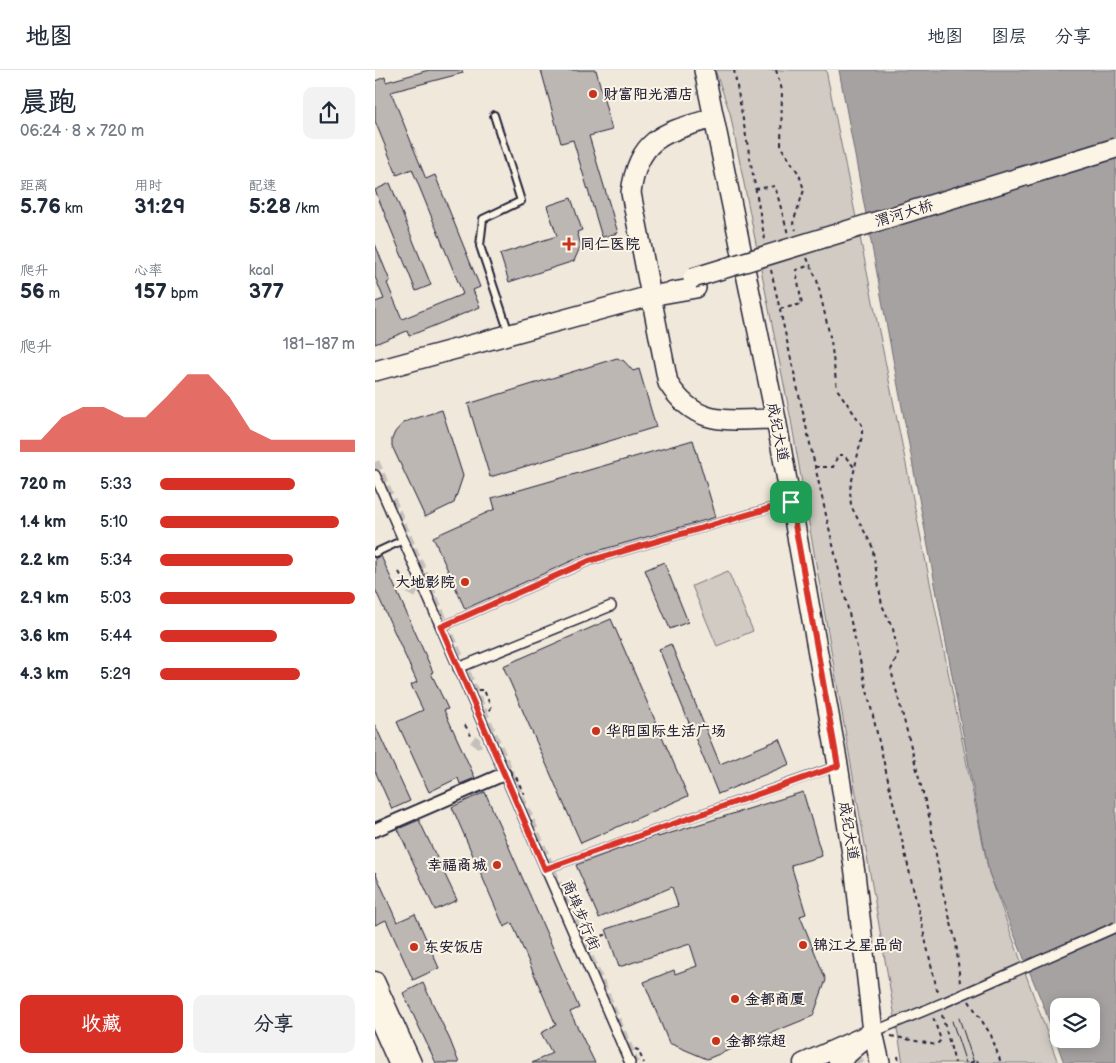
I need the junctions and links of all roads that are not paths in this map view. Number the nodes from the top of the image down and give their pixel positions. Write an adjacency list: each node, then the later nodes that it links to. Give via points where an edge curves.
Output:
1 (704, 70): 3 (main road, 成纪大道)
2 (495, 115): 8 (lane, via 521,201 483,218 480,246)
3 (714, 118): 7 (main road, via 669,131 653,142 641,156 634,174 631,193); 10 (main road, 成纪大道)
4 (1116, 148): 6 (main road, 渭河大桥, bridge)
5 (1116, 161): 6 (main road, 渭河大桥)
6 (694, 283): 7 (main road)
7 (650, 296): 8 (main road); 10 (main road, via 668,382 679,400 695,412 714,419)
8 (509, 334): 9 (main road)
9 (375, 371)
10 (776, 419): 12 (main road, 成纪大道)
11 (375, 475): 13 (street, 商埠步行街)
12 (791, 502): 16 (lane, via 589,561); 18 (main road, 成纪大道)
13 (403, 540): 14 (lane); 16 (street, 商埠步行街)
14 (375, 553)
15 (611, 606): 17 (street)
16 (441, 627): 17 (street, 商埠步行街)
17 (458, 668): 19 (street, 商埠步行街)
18 (838, 766): 21 (lane); 25 (main road, 成纪大道, via 855,873)
19 (504, 774): 20 (street); 21 (street, 商埠步行街)
20 (375, 830)
21 (545, 869): 28 (street, 商埠步行街)
22 (1116, 927): 25 (street, bridge, via 942,1006)
23 (375, 981): 27 (main road)
24 (375, 1011): 26 (main road)
25 (873, 1032): 29 (main road); 30 (main road); 31 (main road, 成纪大道)
26 (398, 1063)
27 (412, 1063)
28 (630, 1063)
29 (803, 1063)
30 (838, 1063)
31 (880, 1063)

